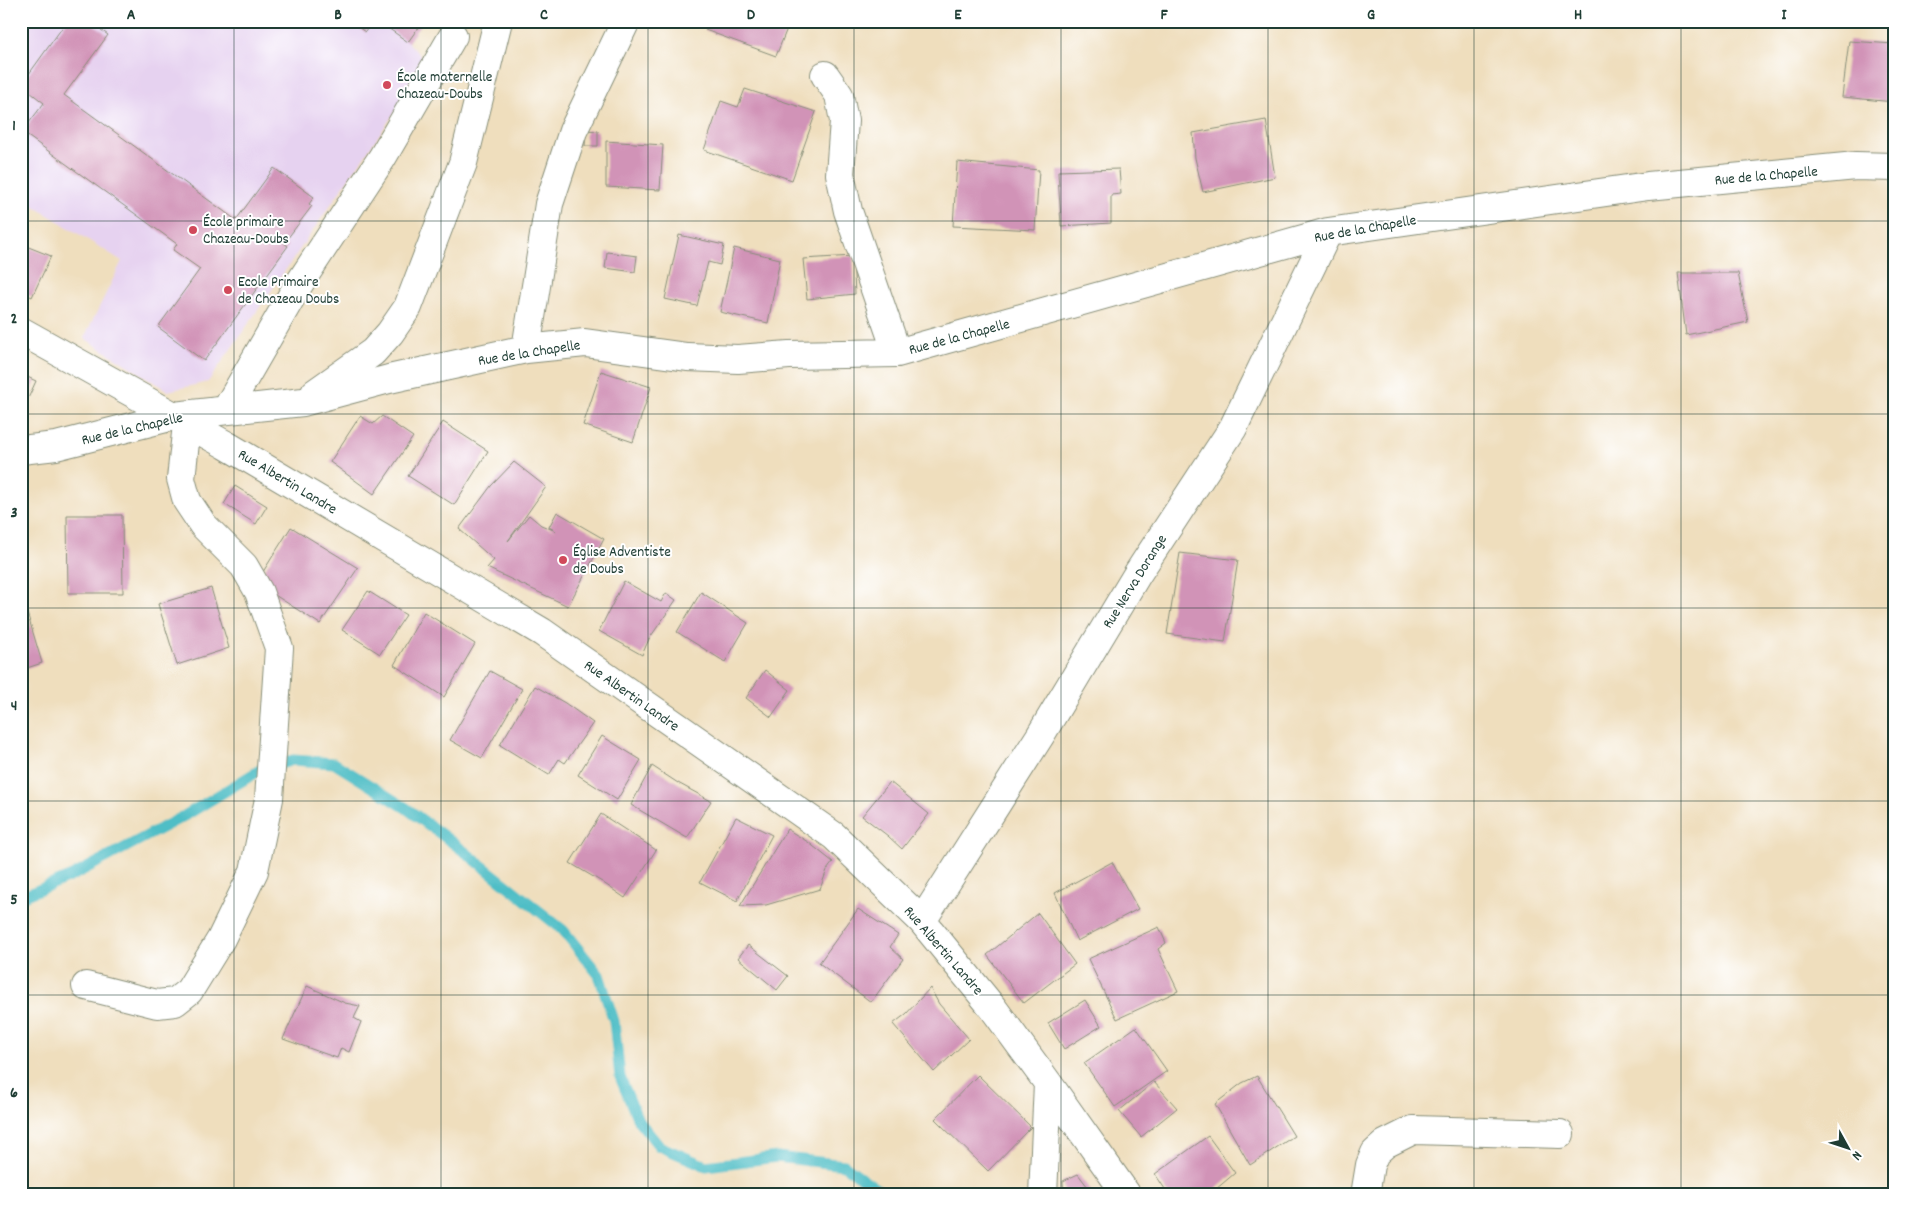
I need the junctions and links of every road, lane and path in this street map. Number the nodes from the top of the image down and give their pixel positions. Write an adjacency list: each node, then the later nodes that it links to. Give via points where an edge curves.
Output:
1 (498, 21): 10 (street, via 463,163 408,307 373,352)
2 (626, 21): 8 (street, via 573,131 549,204)
3 (453, 36): 11 (street, via 382,158 297,286)
4 (824, 75): 9 (street, via 839,95 844,121 840,174 848,211)
5 (1894, 167): 6 (street, Rue de la Chapelle, via 1856,166 1648,186)
6 (1328, 232): 9 (street, Rue de la Chapelle); 14 (street, Rue Nerva Dorange, via 1233,428 1138,573 1040,736)
7 (21, 331): 12 (street, Rue Albertin Landre)
8 (526, 349): 9 (street, Rue de la Chapelle, via 585,343 687,357 738,359); 10 (street, Rue de la Chapelle)
9 (897, 353)
10 (304, 402): 11 (street, Rue de la Chapelle)
11 (226, 410): 12 (street, Rue de la Chapelle)
12 (180, 420): 13 (street, Rue de la Chapelle, via 56,446); 14 (street, Rue Albertin Landre, via 542,632 834,836); 15 (street, via 181,480 187,501 203,525 244,566 260,592 279,648 269,799 254,871 221,939 189,991 175,1002 156,1004)
13 (21, 450)
14 (922, 921): 16 (street, Rue Albertin Landre, via 993,1008)
15 (86, 986)
16 (1048, 1083): 18 (street); 19 (street, Rue Albertin Landre)
17 (1560, 1134): 20 (street, via 1413,1130 1385,1144 1375,1153)
18 (1043, 1195)
19 (1127, 1195)
20 (1365, 1195)

